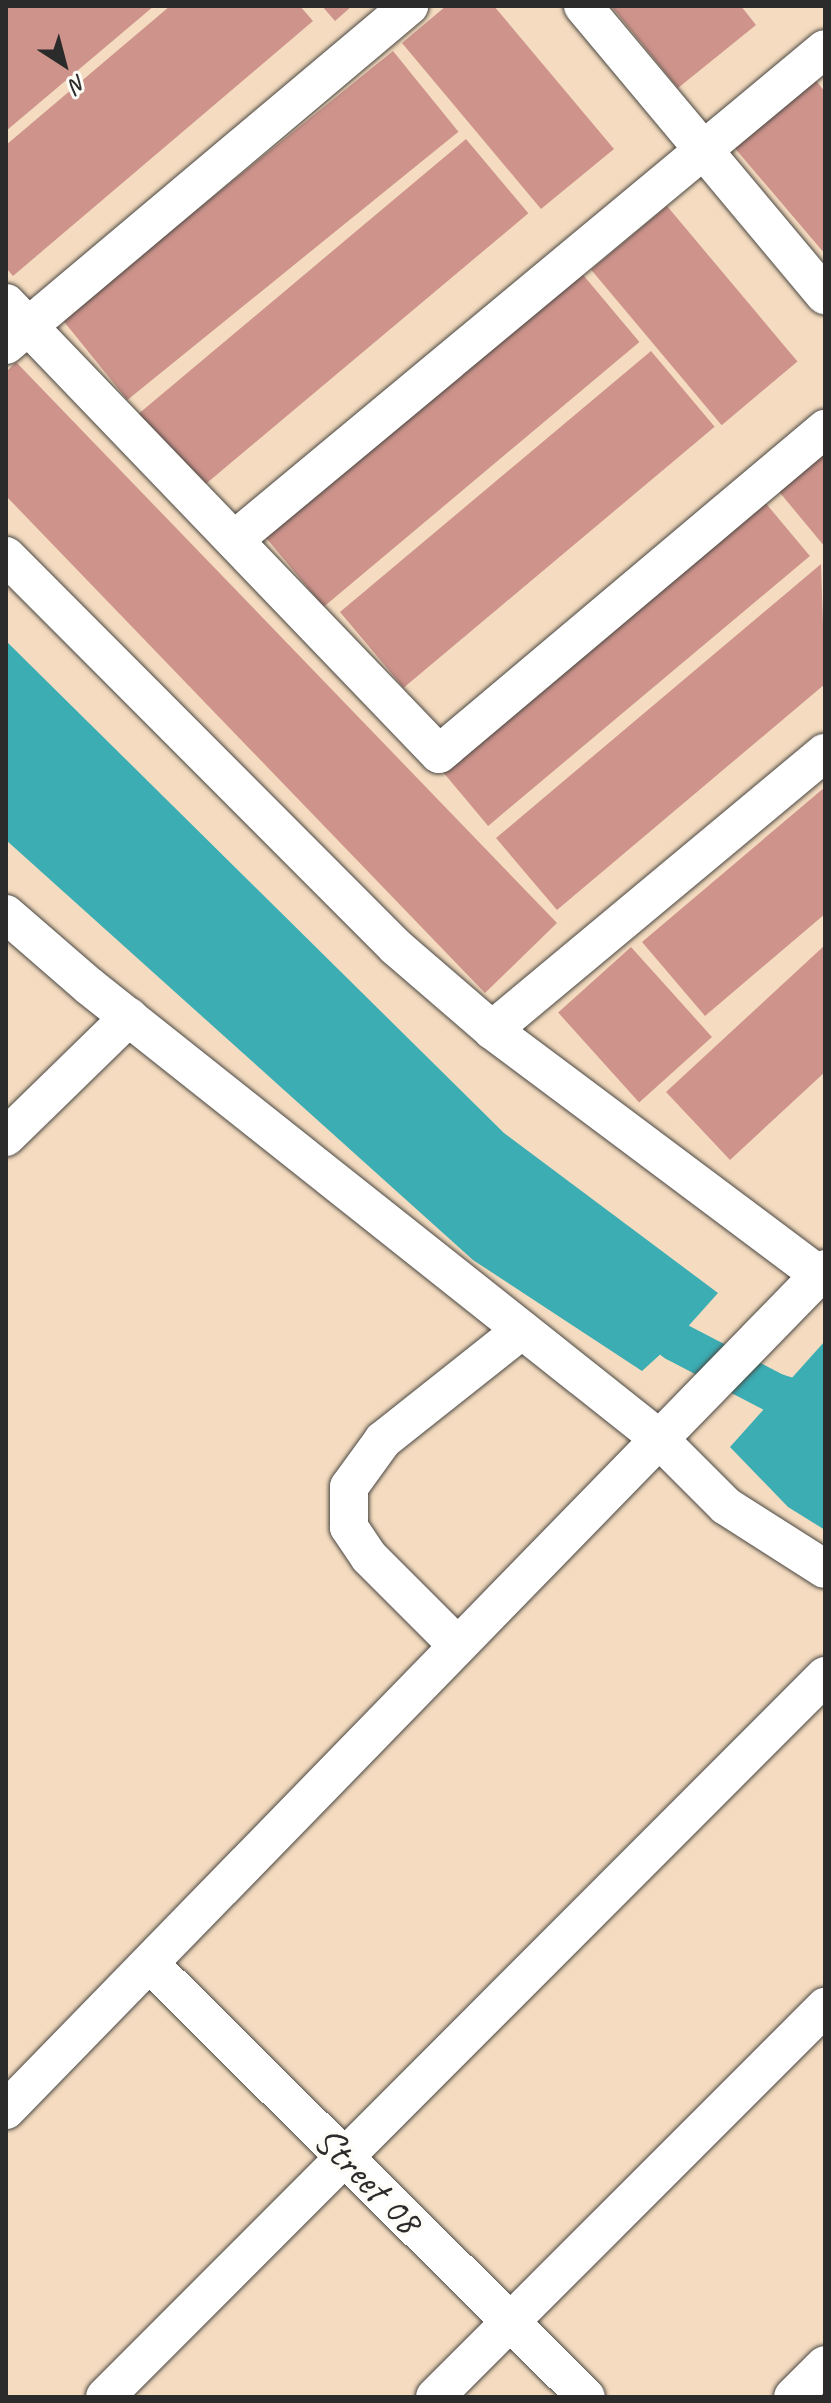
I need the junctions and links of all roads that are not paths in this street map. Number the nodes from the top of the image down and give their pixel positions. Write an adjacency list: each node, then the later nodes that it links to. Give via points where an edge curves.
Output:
1 (409, 6): 6 (street)
2 (583, 6): 4 (street)
3 (825, 49): 4 (street)
4 (703, 150): 5 (street); 8 (street)
5 (825, 295)
6 (13, 325): 8 (street)
7 (825, 429): 8 (street, via 439,754)
8 (234, 540)
9 (6, 556): 13 (street, via 396,947)
10 (825, 753): 13 (street)
11 (6, 914): 12 (street)
12 (129, 1017): 14 (street); 16 (street)
13 (492, 1030): 15 (street)
14 (6, 1137)
15 (823, 1274): 17 (street)
16 (522, 1330): 17 (street); 19 (street, via 383,1440 349,1487 349,1527 369,1557)
17 (656, 1436): 18 (street, via 726,1506); 19 (street)
18 (825, 1569)
19 (456, 1644): 21 (street)
20 (825, 1676): 24 (street)
21 (150, 1964): 23 (street); 24 (street, Street 08)
22 (825, 2007): 25 (street)
23 (6, 2110)
24 (344, 2157): 25 (street, Street 08); 27 (street)
25 (510, 2322): 28 (street); 29 (street, Street 08)
26 (825, 2365): 30 (street)
27 (105, 2397)
28 (435, 2397)
29 (586, 2397)
30 (793, 2397)

